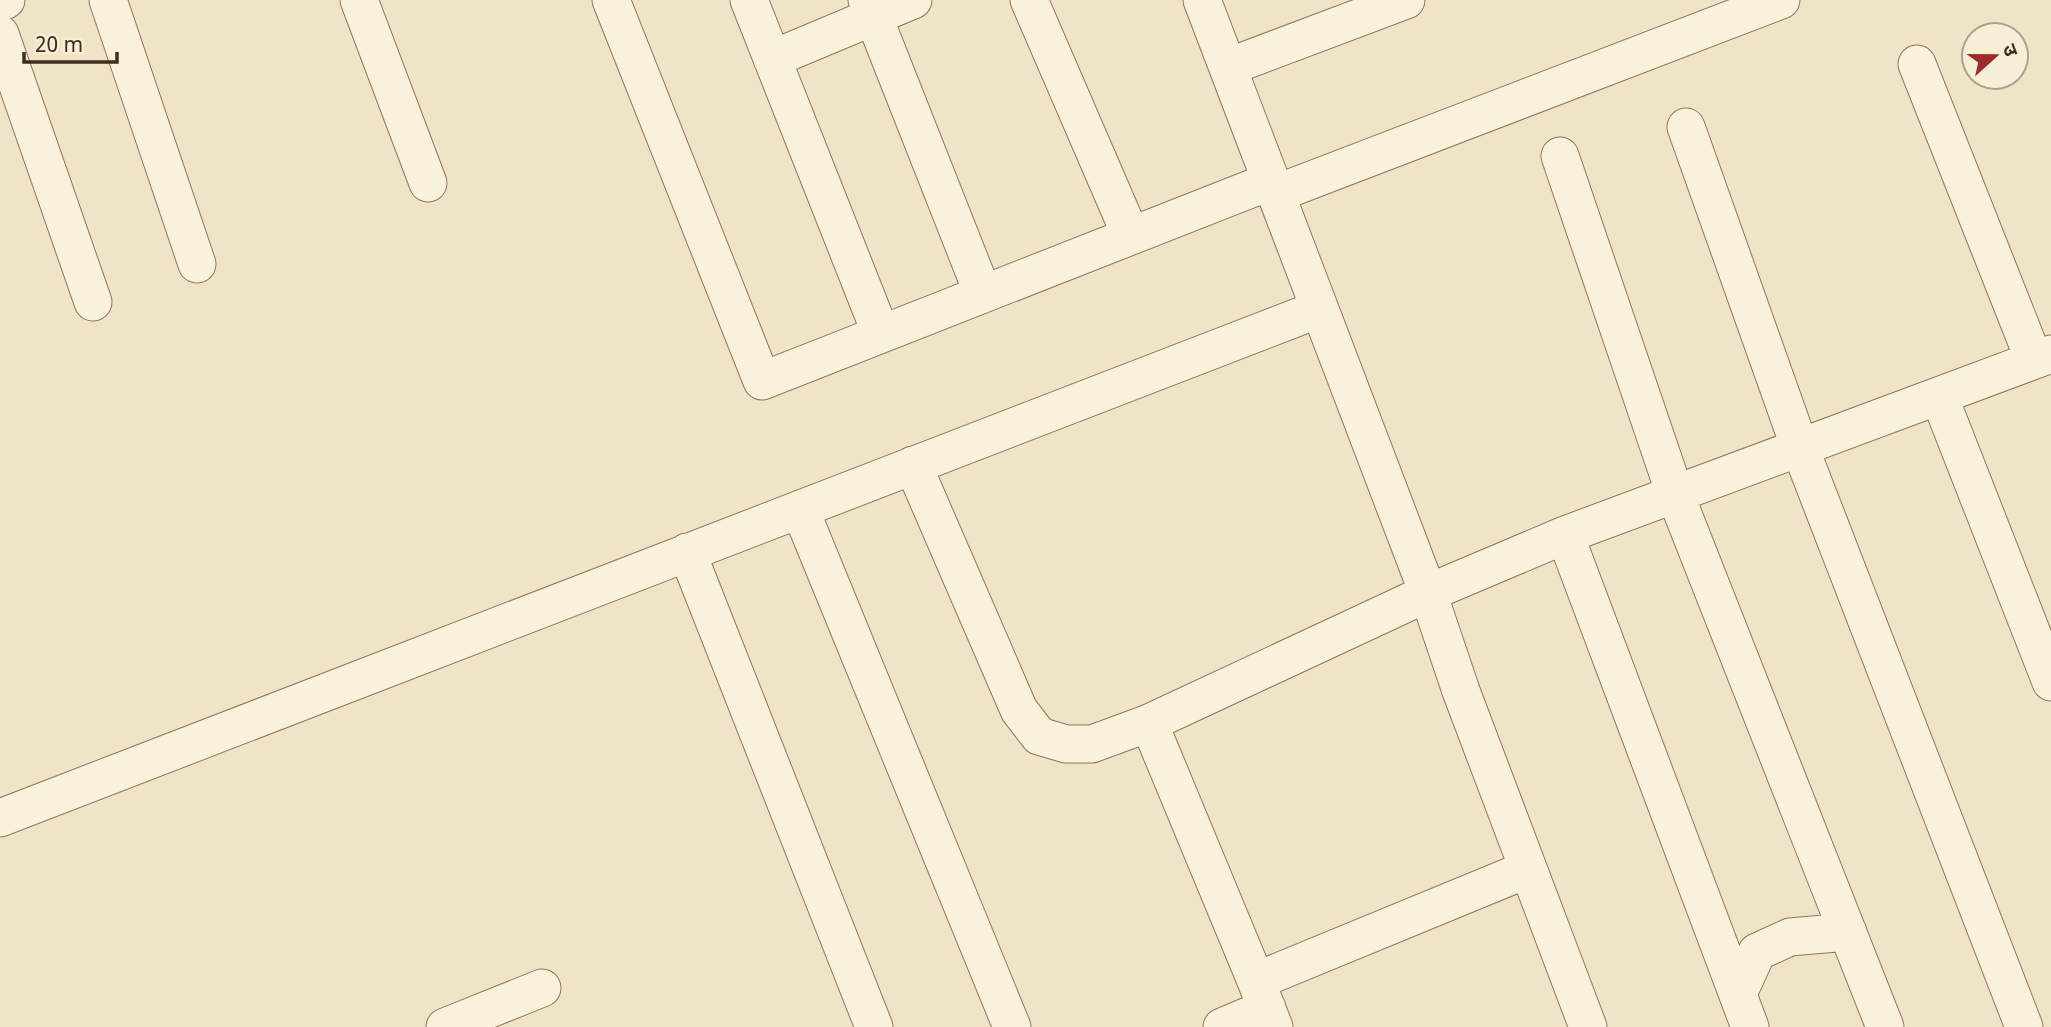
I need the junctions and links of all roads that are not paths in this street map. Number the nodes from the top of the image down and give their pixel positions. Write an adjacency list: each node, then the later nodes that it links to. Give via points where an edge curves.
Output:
1 (6, 0): 11 (street)
2 (108, 0): 22 (street)
3 (359, 0): 19 (street)
4 (611, 0): 26 (street, via 762,381)
5 (749, 0): 14 (street)
6 (913, 0): 12 (street)
7 (1029, 0): 21 (street)
8 (1202, 0): 16 (street)
9 (1406, 0): 16 (street)
10 (1781, 0): 20 (street)
11 (0, 3)
12 (870, 8): 14 (street); 23 (street)
13 (0, 34): 24 (street)
14 (772, 59): 26 (street)
15 (1917, 64): 27 (street)
16 (1228, 67): 20 (street)
17 (1686, 127): 29 (street)
18 (1560, 156): 31 (street)
19 (428, 183)
20 (1273, 188): 21 (street); 25 (street)
21 (1131, 236): 23 (street)
22 (197, 264)
23 (983, 294): 26 (street)
24 (93, 302)
25 (1319, 309): 30 (street); 35 (street)
26 (881, 334)
27 (2043, 357): 28 (street)
28 (1939, 396): 29 (street); 36 (street)
29 (1800, 447): 31 (street); 50 (street)
30 (913, 465): 32 (street); 37 (street, via 1019,710 1038,736 1066,744 1092,744)
31 (1675, 494): 33 (street); 40 (street)
32 (800, 509): 34 (street); 46 (street)
33 (1565, 535): 35 (street); 43 (street)
34 (688, 552): 38 (street); 45 (street)
35 (1428, 593): 37 (street); 39 (street)
36 (2051, 682)
37 (1149, 723): 42 (street)
38 (0, 818)
39 (1528, 869): 42 (street); 48 (street)
40 (1848, 932): 43 (street, via 1790,937 1757,952); 49 (street)
41 (542, 988): 44 (street)
42 (1266, 1005): 47 (street)
43 (1744, 1011)
44 (445, 1027)
45 (874, 1027)
46 (1012, 1027)
47 (1222, 1027)
48 (1588, 1027)
49 (1885, 1027)
50 (2024, 1027)

